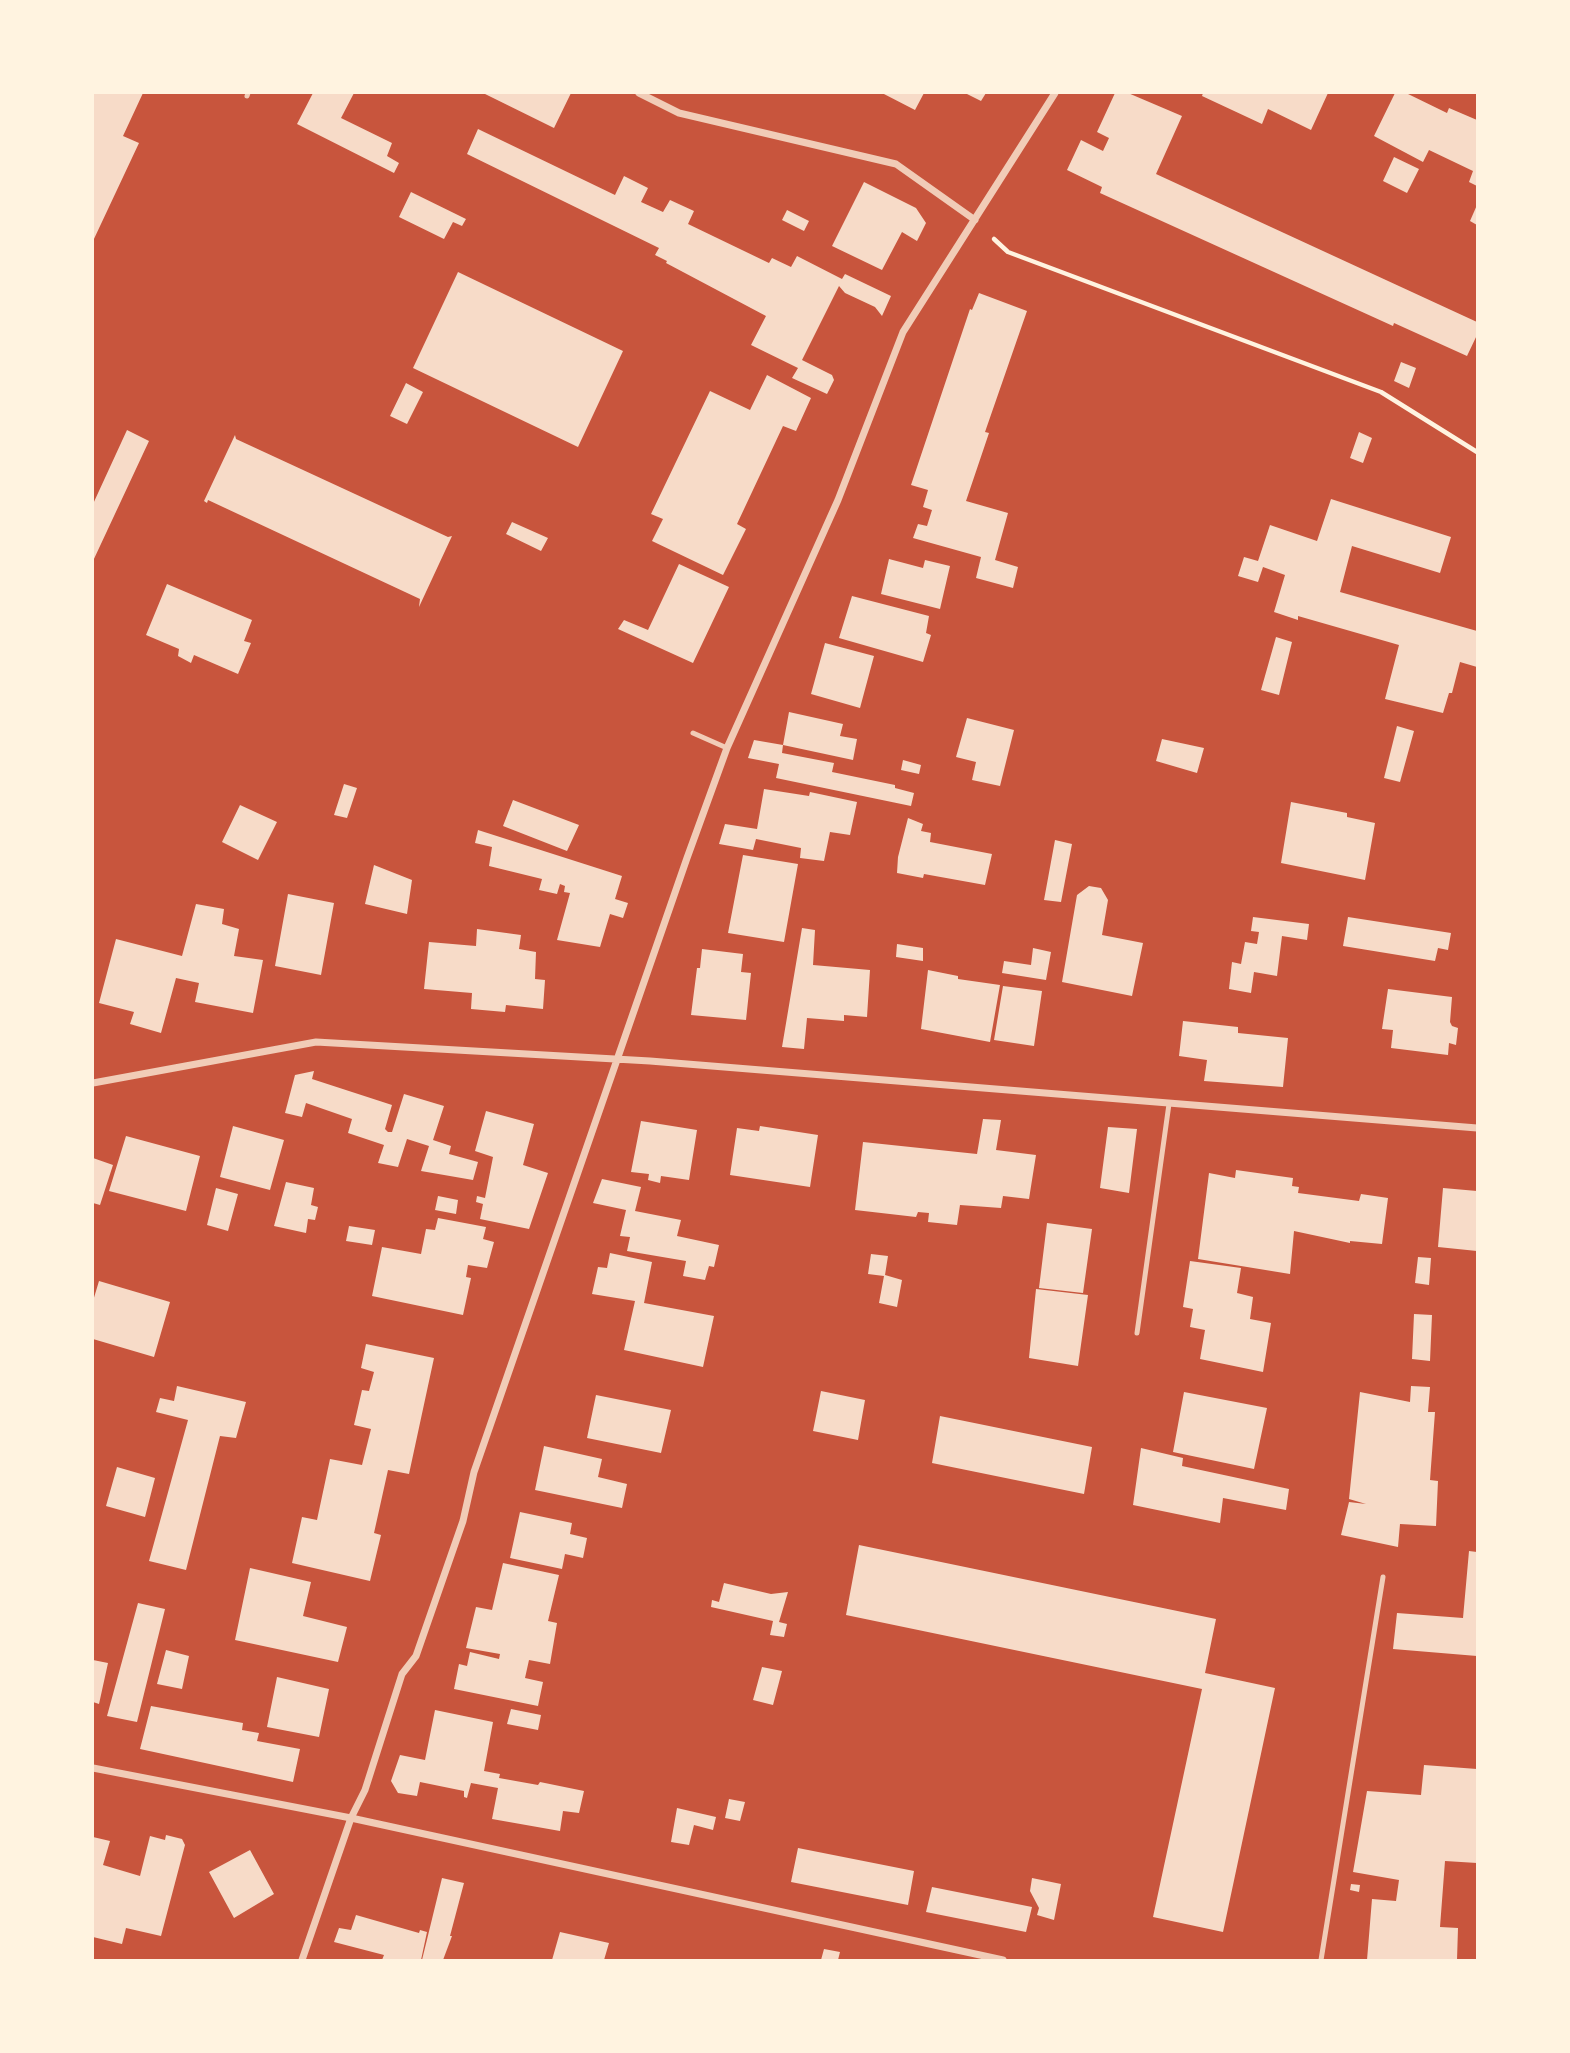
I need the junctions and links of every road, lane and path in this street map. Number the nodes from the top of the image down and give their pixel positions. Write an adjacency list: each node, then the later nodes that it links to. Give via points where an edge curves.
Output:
1 (639, 93): 3 (street, via 679,113 896,164)
2 (1055, 93): 3 (street)
3 (975, 220): 4 (path, via 1008,252 1381,392); 6 (street, via 903,332 838,500)
4 (1477, 452)
5 (693, 733): 6 (lane)
6 (727, 748): 7 (street)
7 (617, 1059): 8 (street, via 316,1042); 9 (street); 14 (street, via 474,1472 463,1521 416,1656 402,1674 365,1790)
8 (93, 1083)
9 (1169, 1104): 10 (street); 11 (lane)
10 (1477, 1128)
11 (1137, 1333)
12 (1383, 1577): 17 (lane)
13 (93, 1768): 14 (street)
14 (351, 1818): 15 (street); 16 (street)
15 (303, 1960)
16 (1003, 1960)
17 (1321, 1960)

